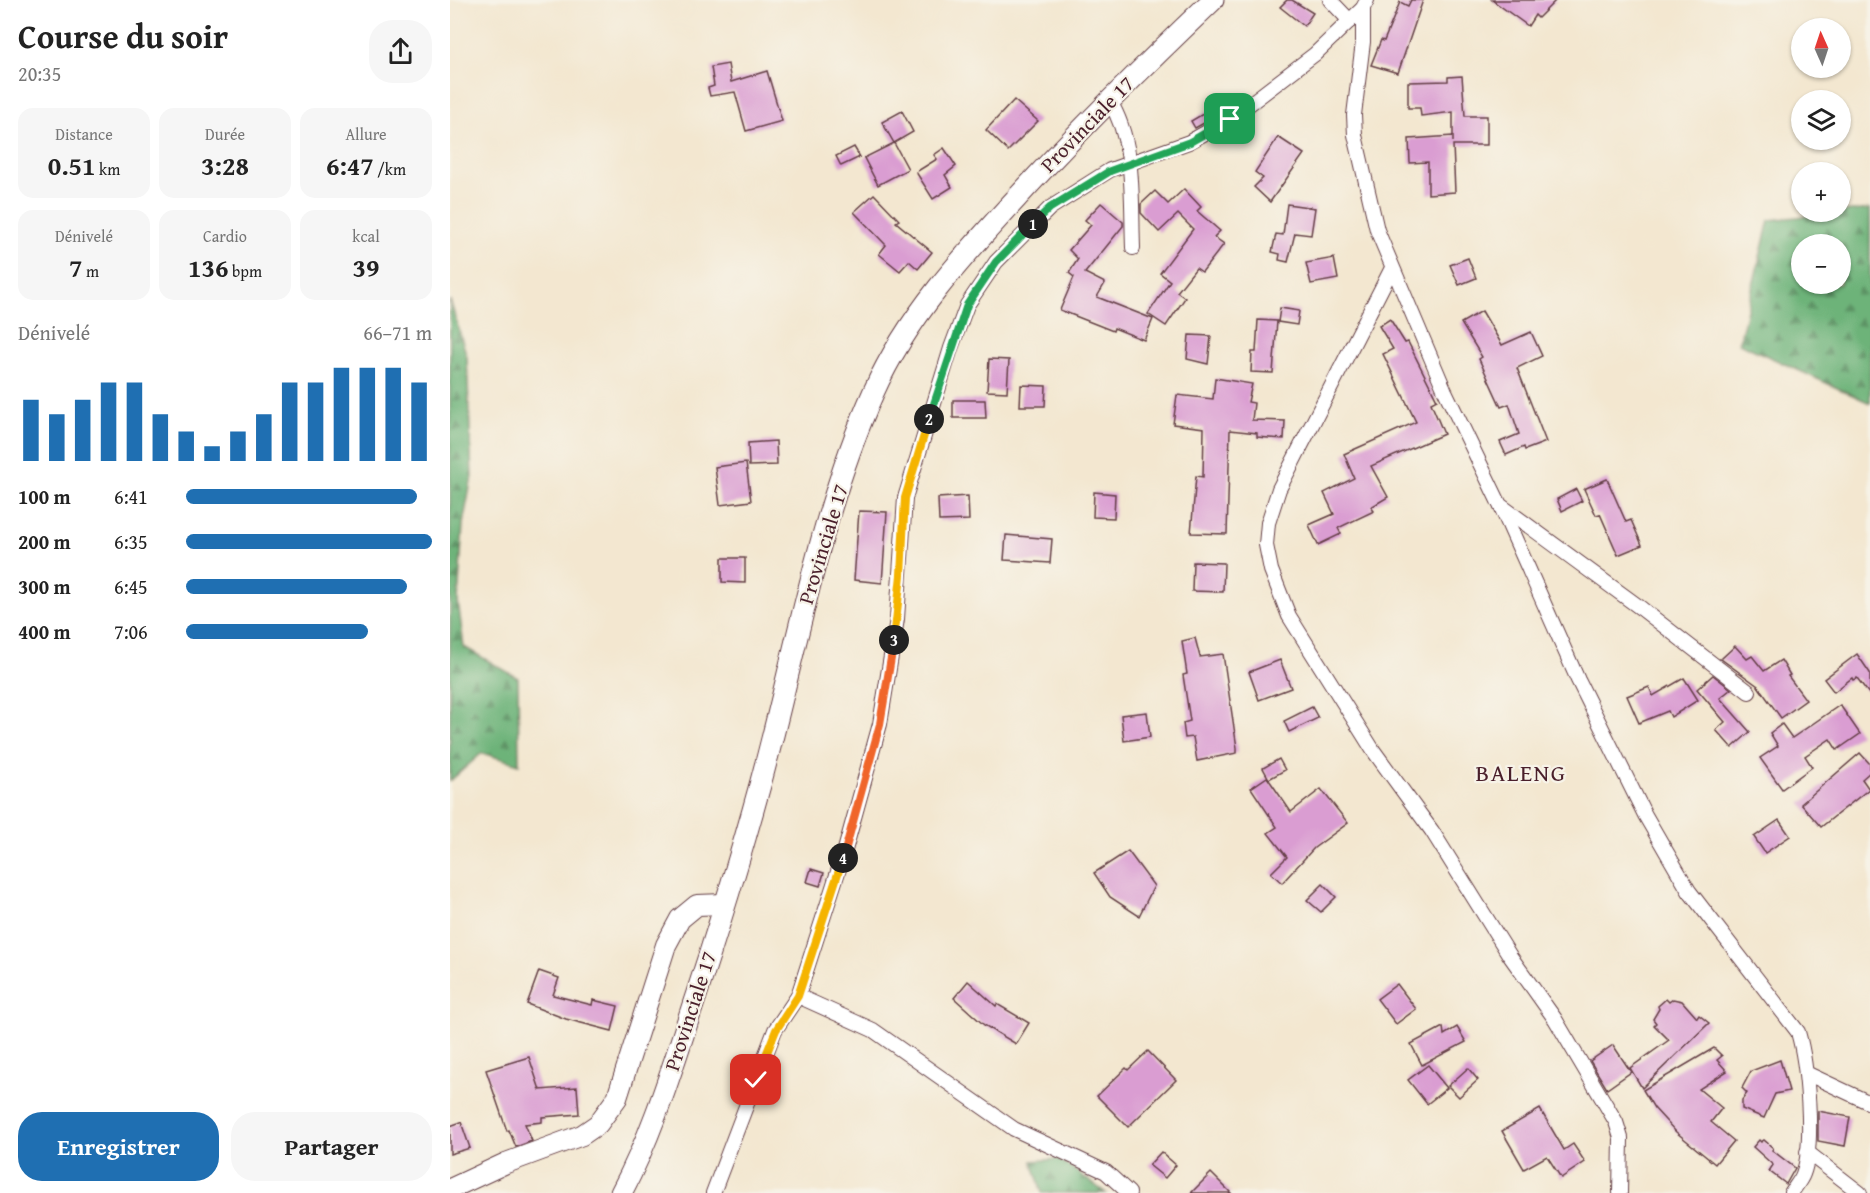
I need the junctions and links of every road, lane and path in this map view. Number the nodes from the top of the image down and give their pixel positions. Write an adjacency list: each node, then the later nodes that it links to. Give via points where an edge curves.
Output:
1 (1213, 0): 5 (main road, Provinciale 17)
2 (1330, 0): 4 (street)
3 (1365, 4): 4 (street); 8 (street, via 1355,135 1377,230)
4 (1350, 21): 6 (street, via 1282,82 1230,119 1190,142)
5 (1109, 100): 6 (street, via 1120,118); 11 (main road, Provinciale 17, via 975,242 927,300 875,389 825,534 760,785)
6 (1130, 161): 7 (street); 12 (street, via 1050,208 996,262 967,305 905,498 897,619 880,724)
7 (1133, 248)
8 (1392, 268): 9 (street); 20 (street, via 1279,489 1268,523 1266,545 1271,570 1289,616 1373,750 1432,831 1510,956 1555,1018 1616,1122 1621,1138)
9 (1500, 506): 10 (street); 13 (street, via 1578,680 1645,815 1689,891 1798,1032)
10 (1749, 692)
11 (724, 904): 16 (street, via 697,905 680,919 666,945 617,1098 598,1124 582,1135); 17 (main road, Provinciale 17, via 661,1102)
12 (798, 996): 18 (street, via 776,1030); 19 (street, via 873,1030 1014,1129 1106,1172)
13 (1806, 1073): 14 (street); 15 (street)
14 (1870, 1103)
15 (1807, 1152): 21 (street, via 1803,1175); 22 (street)
16 (450, 1189)
17 (621, 1193)
18 (713, 1193)
19 (1129, 1193)
20 (1620, 1193)
21 (1791, 1193)
22 (1860, 1193)

